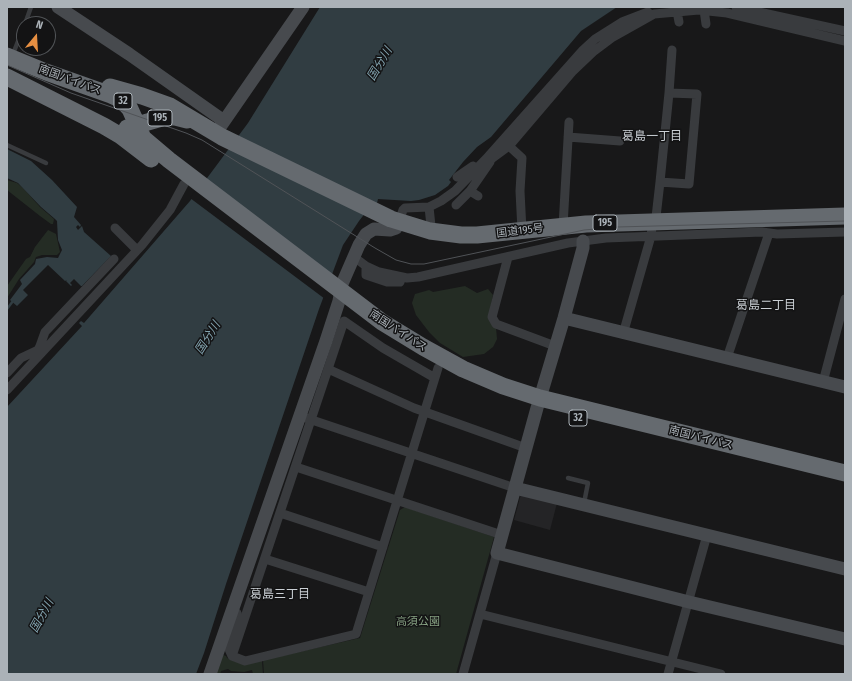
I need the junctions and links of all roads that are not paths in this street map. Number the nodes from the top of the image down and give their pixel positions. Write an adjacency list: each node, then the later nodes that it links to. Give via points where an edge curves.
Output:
1 (58, 7): 19 (street, via 129,54)
2 (303, 7): 19 (street)
3 (660, 7): 7 (street)
4 (736, 7): 10 (street)
5 (704, 10): 6 (street); 9 (street); 11 (street, via 727,13 768,27)
6 (677, 11): 7 (street); 8 (street)
7 (651, 13): 23 (street, via 593,52 572,72); 24 (street, via 622,22 591,42)
8 (679, 22)
9 (706, 24)
10 (845, 31)
11 (845, 41)
12 (672, 50): 15 (street)
13 (13, 59): 18 (highway, 南国バイパス / 32, via 116,97 127,104); 19 (highway, 国道195号 / 195, via 151,99)
14 (7, 77): 17 (highway, 南国バイパス / 32)
15 (668, 93): 27 (street); 27 (street, via 697,94 689,184)
16 (569, 122): 20 (street)
17 (104, 126): 18 (highway, 国道195号 / 195, via 117,129); 28 (highway, 南国バイパス / 32)
18 (137, 126): 19 (highway, 国道195号 / 195, via 160,118 175,117); 28 (highway, 南国バイパス / 32, via 147,143)
19 (221, 130): 34 (highway, 国道195号 / 195)
20 (568, 137): 21 (street); 37 (street, via 562,164)
21 (620, 141)
22 (7, 145): 25 (lane)
23 (509, 146): 24 (street); 41 (street, via 522,158)
24 (490, 156): 26 (street, via 484,154); 29 (street); 32 (street, via 455,191)
25 (46, 163)
26 (457, 178)
27 (660, 182): 39 (street)
28 (189, 184): 45 (street); 49 (highway, 南国バイパス / 32)
29 (470, 191): 30 (street); 31 (street)
30 (478, 196)
31 (456, 205)
32 (429, 207): 34 (street, via 405,208); 36 (street)
33 (845, 216): 35 (highway, 国道195号 / 195)
34 (399, 222): 41 (highway, 国道195号 / 195, via 461,235); 46 (street, via 396,228 390,230 374,229 368,232)
35 (799, 225): 39 (highway, 国道195号 / 195); 42 (street); 43 (street)
36 (431, 226)
37 (563, 226): 40 (highway, 国道195号 / 195); 41 (highway, 国道195号 / 195)
38 (116, 228): 45 (street)
39 (652, 229): 40 (highway, 国道195号 / 195); 43 (street); 53 (street)
40 (617, 230): 44 (street)
41 (522, 231)
42 (845, 232)
43 (769, 233): 56 (street)
44 (583, 241): 47 (street); 52 (street)
45 (137, 250): 55 (street)
46 (354, 257): 47 (street, via 379,272 401,278 418,277); 49 (street)
47 (508, 257): 54 (street, via 492,317 496,324)
48 (114, 259): 55 (street, via 45,332)
49 (338, 294): 58 (highway, 南国バイパス / 32, via 377,330); 60 (street); 64 (highway, 南国バイパス / 32, via 441,358)
50 (845, 299): 51 (street)
51 (843, 312): 61 (street)
52 (564, 318): 53 (street); 54 (street)
53 (623, 334): 56 (street)
54 (556, 346): 64 (street)
55 (39, 351): 59 (street, via 22,358); 63 (street)
56 (727, 358): 61 (street)
57 (328, 369): 58 (street, via 344,321 383,348); 65 (street); 66 (street)
58 (436, 373): 64 (highway, 南国バイパス / 32, via 479,388); 65 (street)
59 (7, 374)
60 (313, 377): 66 (street, via 316,382); 71 (street)
61 (823, 382): 62 (street)
62 (845, 387)
63 (7, 390)
64 (539, 403): 67 (street); 70 (highway, 南国バイパス / 32); 73 (highway, 南国バイパス / 32)
65 (425, 412): 67 (street); 68 (street)
66 (308, 418): 68 (street); 69 (street); 71 (street)
67 (526, 448): 74 (street)
68 (412, 453): 74 (street); 75 (street)
69 (296, 467): 75 (street); 77 (street)
70 (845, 473)
71 (279, 476): 85 (street)
72 (568, 478): 76 (lane, via 588,483)
73 (845, 485)
74 (516, 488): 76 (street); 78 (street)
75 (398, 501): 78 (street); 80 (street)
76 (583, 505): 79 (street)
77 (280, 513): 80 (street); 82 (street)
78 (502, 535): 81 (street)
79 (707, 535): 83 (street); 86 (street)
80 (383, 547): 84 (street)
81 (497, 552): 86 (street); 87 (street)
82 (265, 559): 84 (street); 89 (street)
83 (845, 569)
84 (369, 592): 89 (street, via 356,634 245,661)
85 (236, 600): 89 (street, via 240,605 228,647); 92 (street)
86 (689, 602): 88 (street); 90 (street)
87 (480, 614): 90 (street); 91 (street)
88 (845, 639)
89 (232, 656)
90 (671, 662): 93 (street); 94 (street)
91 (465, 673)
92 (210, 674)
93 (668, 674)
94 (721, 674)

